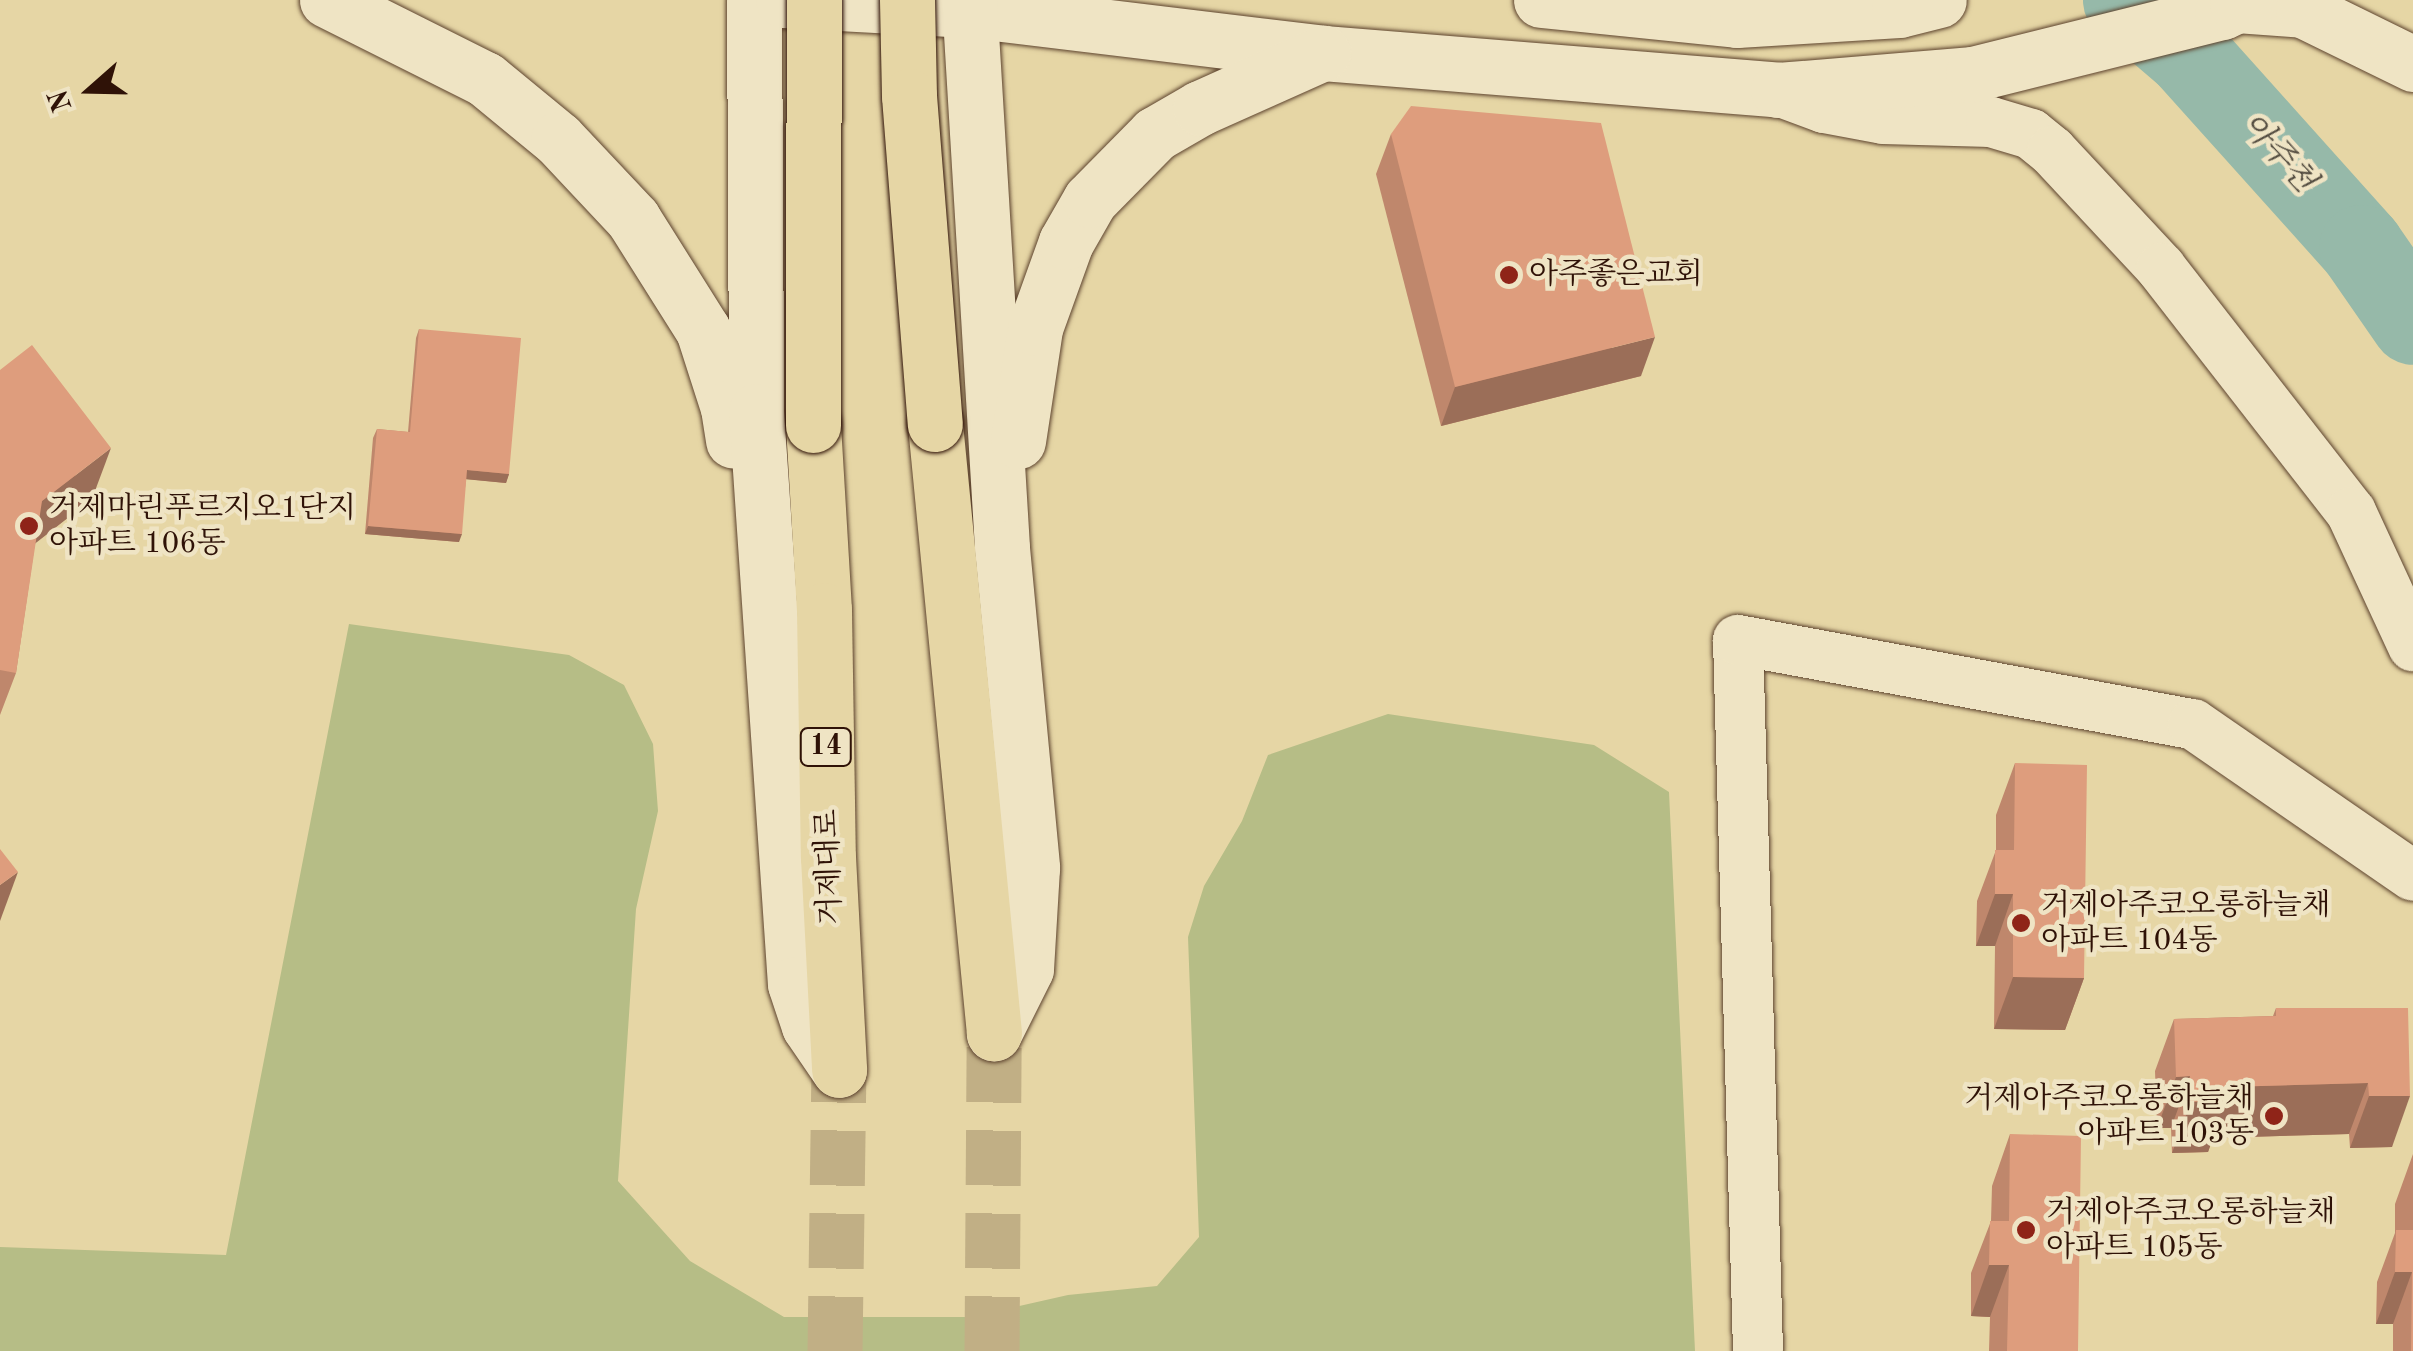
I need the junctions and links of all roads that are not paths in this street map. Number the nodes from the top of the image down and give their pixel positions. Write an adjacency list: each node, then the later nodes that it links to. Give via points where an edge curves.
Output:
1 (327, 0): 14 (street, via 486,79 558,139 634,219 716,362 740,490)
2 (754, 0): 14 (street, via 756,411)
3 (783, 0): 7 (street)
4 (814, 0): 18 (highway, 거제대로 / 14, bridge, via 813,425)
5 (907, 0): 17 (highway, bridge, via 934,424)
6 (1541, 0): 8 (street, via 1737,20)
7 (969, 5): 10 (street); 13 (street)
8 (1919, 5)
9 (2236, 6): 11 (street, via 2303,10); 12 (street, via 1972,74)
10 (1324, 53): 12 (street); 13 (street, via 1155,134 1090,200 1066,242 1036,328)
11 (2413, 64)
12 (1778, 90): 15 (street, via 1824,108 1883,119 1991,122 2031,134 2052,150 2161,268 2351,512)
13 (1002, 548): 17 (street, via 1032,868 1026,969)
14 (770, 582): 18 (street, via 796,984 809,1026)
15 (2413, 646)
16 (2413, 876): 19 (street, via 2194,724 1738,640)
17 (994, 1033)
18 (839, 1070)
19 (1758, 1351)

